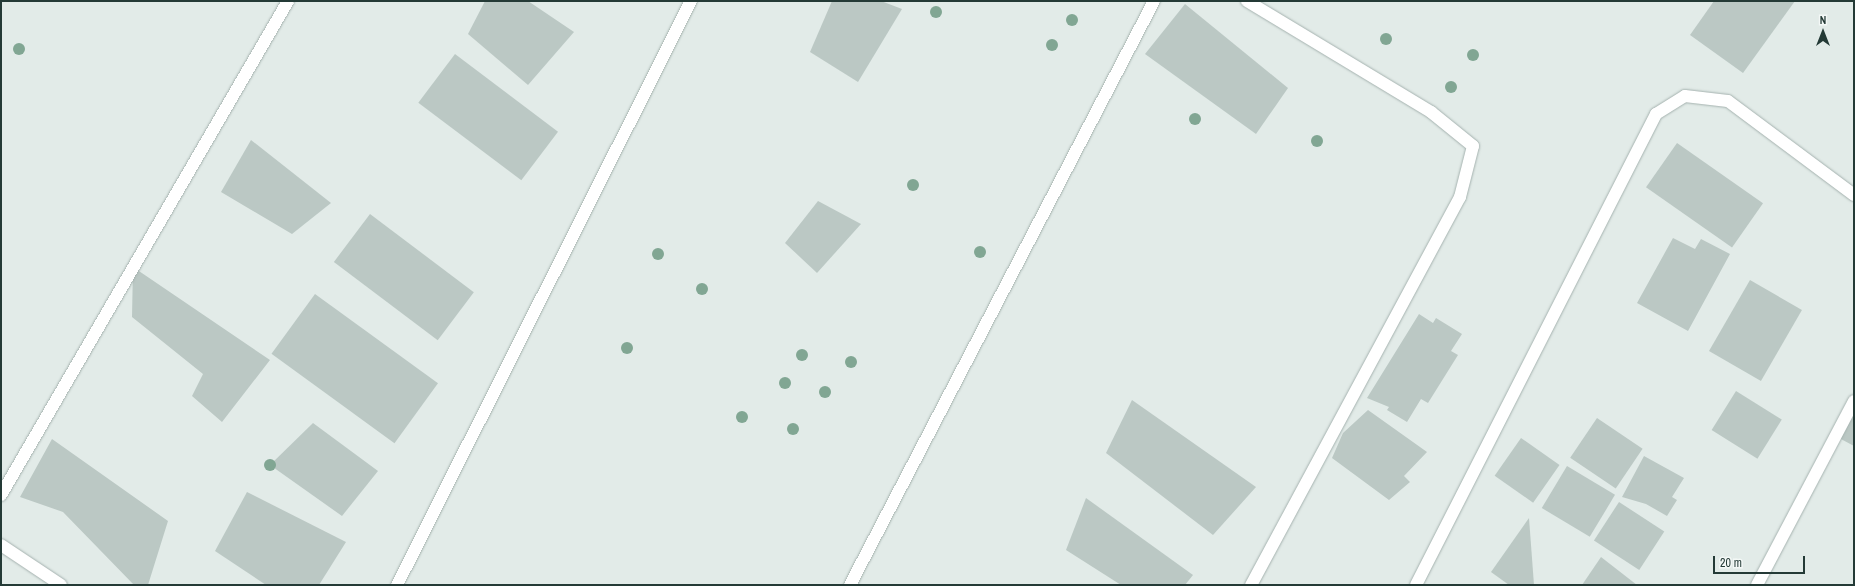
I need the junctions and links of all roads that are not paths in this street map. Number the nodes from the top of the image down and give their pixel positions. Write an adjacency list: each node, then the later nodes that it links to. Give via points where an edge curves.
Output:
1 (288, 1): 7 (street)
2 (691, 1): 10 (street)
3 (1154, 1): 11 (street)
4 (1247, 1): 12 (street, via 1431,112 1473,146 1460,197)
5 (1854, 195): 13 (street, via 1728,101 1685,96 1656,114)
6 (1854, 401): 14 (street)
7 (1, 495)
8 (1, 545): 9 (street)
9 (61, 585)
10 (396, 585)
11 (850, 585)
12 (1251, 585)
13 (1416, 585)
14 (1757, 585)

